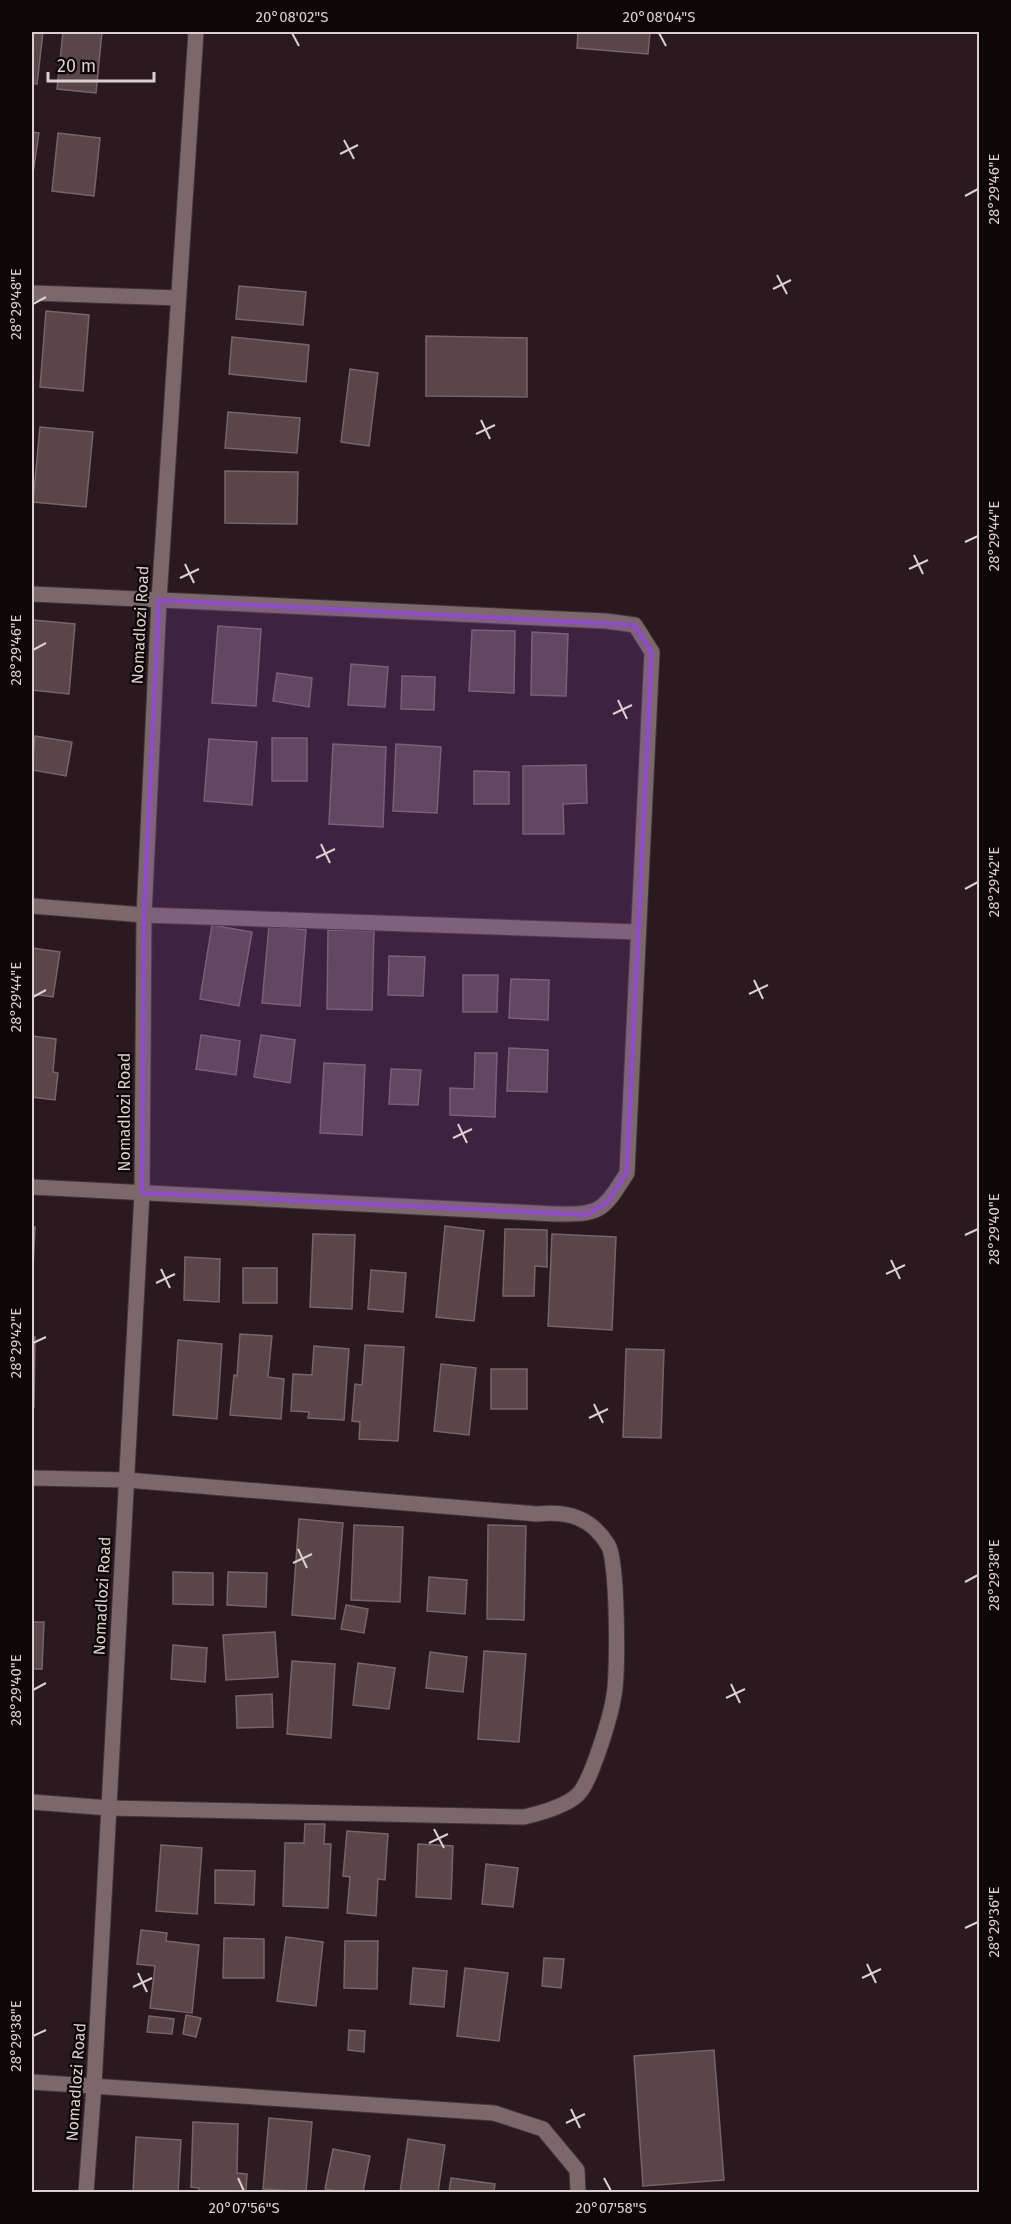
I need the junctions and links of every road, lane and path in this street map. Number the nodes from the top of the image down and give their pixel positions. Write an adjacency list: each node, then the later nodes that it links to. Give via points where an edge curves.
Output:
1 (196, 32): 3 (street, Nomadlozi Road)
2 (32, 293): 3 (street)
3 (179, 298): 5 (street, Nomadlozi Road)
4 (32, 594): 5 (street)
5 (159, 600): 7 (street, Nomadlozi Road); 8 (street, via 635,625 652,652)
6 (32, 906): 7 (street)
7 (144, 915): 8 (street); 10 (street, Nomadlozi Road)
8 (638, 932): 10 (street, via 627,1173 608,1202 587,1215)
9 (32, 1186): 10 (street)
10 (141, 1193): 12 (street, Nomadlozi Road)
11 (32, 1478): 12 (street)
12 (127, 1480): 14 (street, Nomadlozi Road); 14 (street, via 577,1516 610,1547 616,1585 614,1695 593,1767 580,1792 545,1812 524,1817)
13 (32, 1802): 14 (street)
14 (109, 1808): 16 (street, Nomadlozi Road)
15 (32, 2082): 16 (street)
16 (94, 2085): 17 (street, Nomadlozi Road); 18 (street, via 494,2113 543,2128 577,2170)
17 (86, 2193)
18 (579, 2193)

